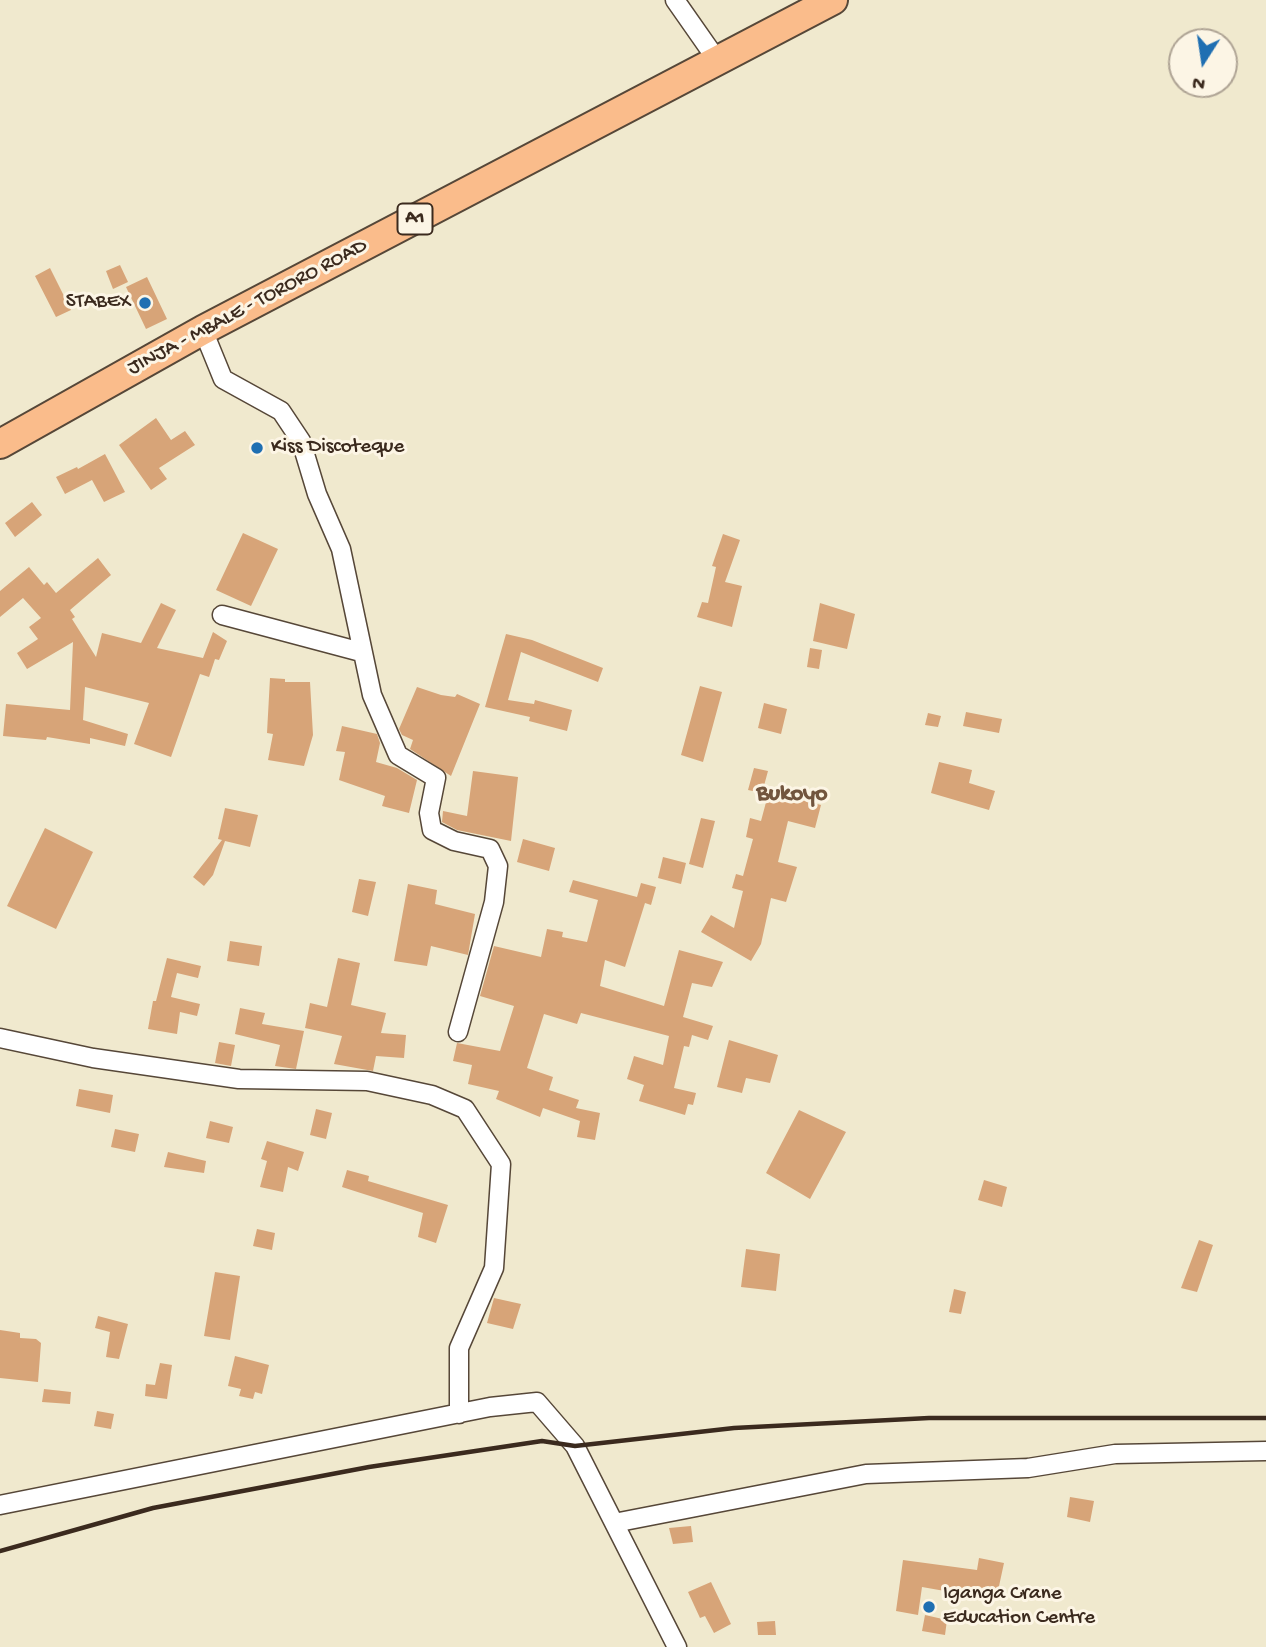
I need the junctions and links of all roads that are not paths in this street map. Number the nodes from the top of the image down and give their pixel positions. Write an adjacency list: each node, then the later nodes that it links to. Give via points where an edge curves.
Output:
1 (675, 0): 3 (street)
2 (833, 0): 3 (main road, JINJA - MBALE - TORORO ROAD / A1)
3 (718, 60): 4 (main road, JINJA - MBALE - TORORO ROAD / A1)
4 (202, 330): 5 (main road, JINJA - MBALE - TORORO ROAD / A1); 7 (street, via 223,379 281,411 301,441 341,549)
5 (0, 444)
6 (222, 615): 7 (street)
7 (361, 652): 8 (street, via 372,695 397,755 436,778 429,813 432,830 454,841 490,849 498,866 494,902)
8 (458, 1032)
9 (0, 1038): 10 (street, via 93,1058 239,1079 367,1081 432,1095 464,1109 500,1164 494,1268 459,1348)
10 (459, 1414): 12 (street); 13 (street, via 537,1402 575,1446)
11 (1266, 1451): 13 (street, via 1115,1454 1028,1468 866,1474)
12 (0, 1505)
13 (614, 1523): 14 (street)
14 (677, 1647)

